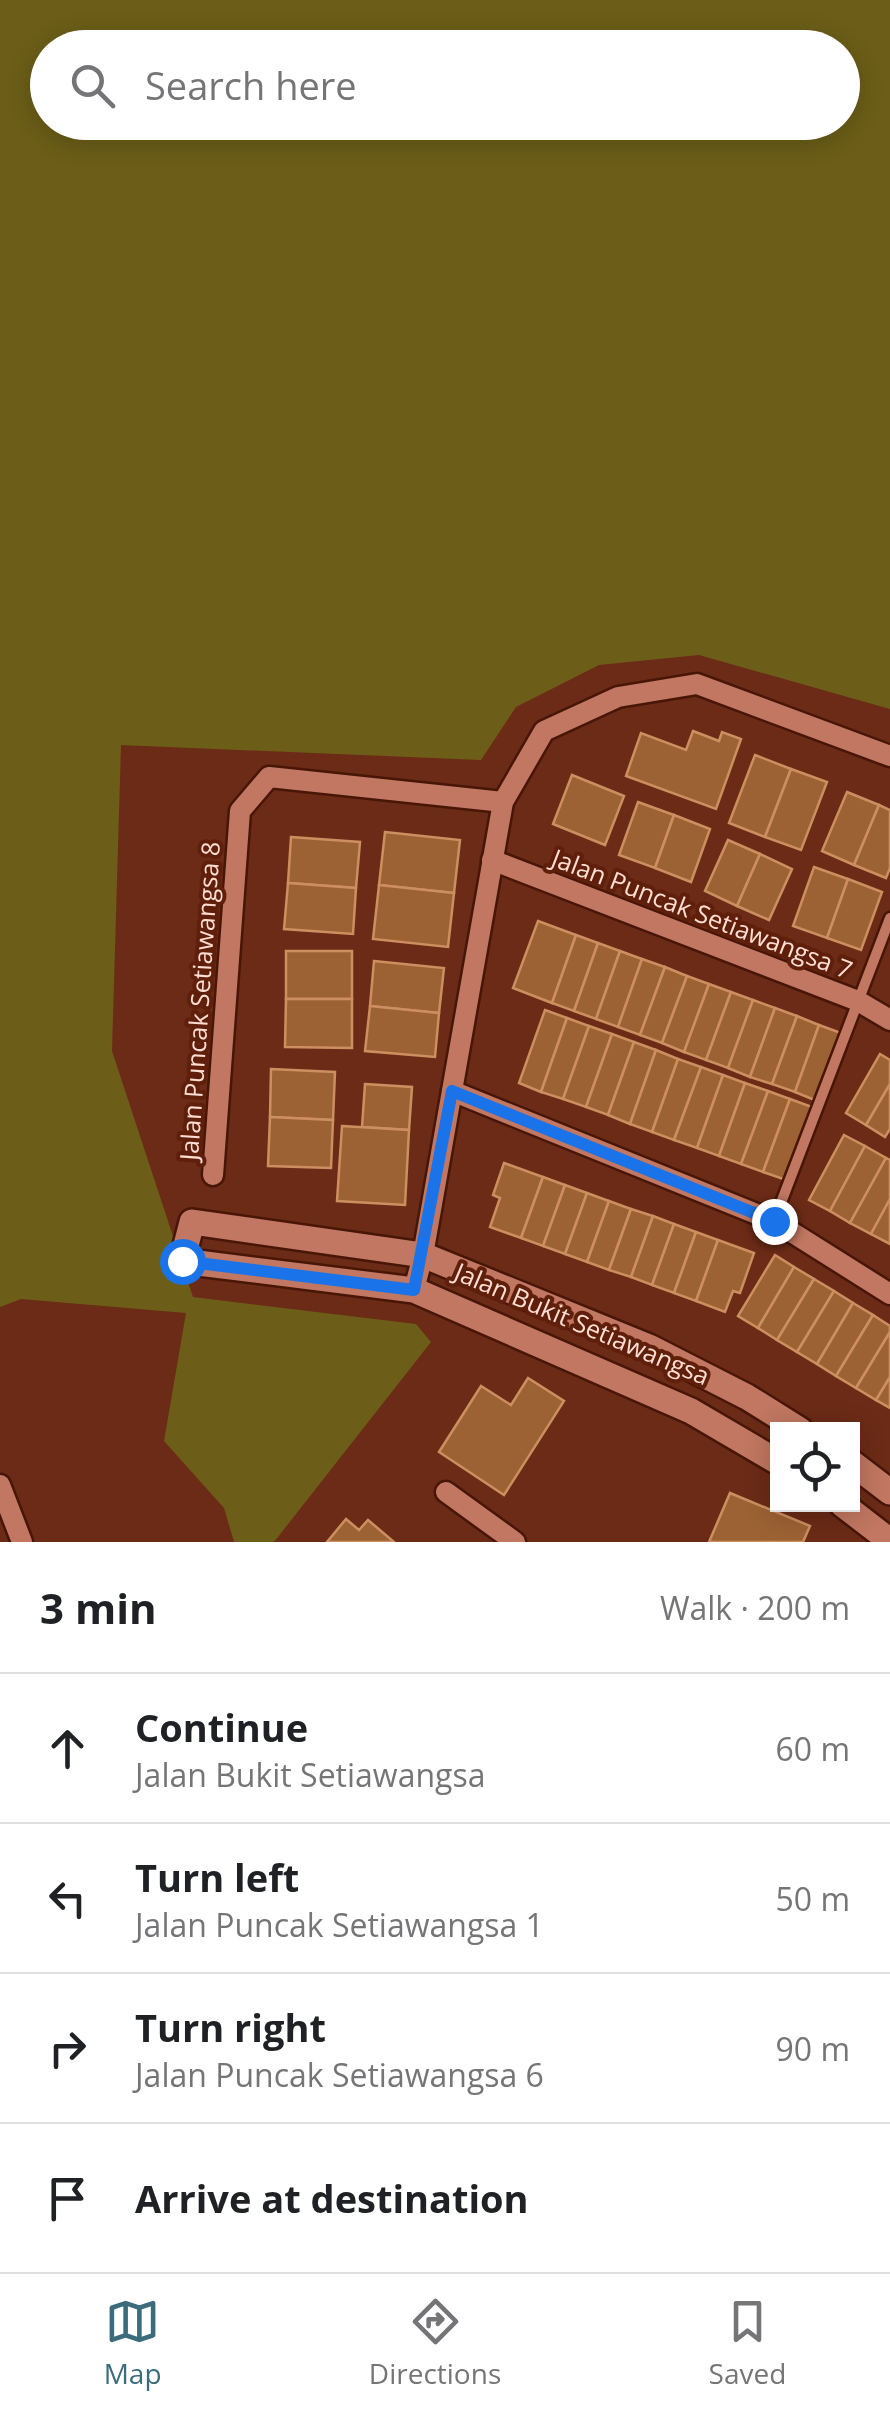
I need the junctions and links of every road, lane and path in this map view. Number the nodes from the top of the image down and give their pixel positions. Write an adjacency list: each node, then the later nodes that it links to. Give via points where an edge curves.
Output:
1 (890, 756): 2 (street, via 697,684 618,696 544,731)
2 (502, 802): 3 (street); 8 (street, Jalan Puncak Setiawangsa 8, via 270,777 240,811)
3 (492, 860): 5 (street, Jalan Puncak Setiawangsa 7); 7 (street)
4 (890, 918): 5 (lane)
5 (858, 1001): 6 (street, Jalan Puncak Setiawangsa 7); 9 (lane)
6 (890, 1020)
7 (452, 1091): 9 (street); 10 (street)
8 (212, 1175)
9 (774, 1221): 12 (street)
10 (423, 1256): 11 (street); 11 (street, Jalan Bukit Setiawangsa, via 192,1222 182,1261); 13 (street, Jalan Bukit Setiawangsa, via 649,1347)
11 (414, 1290): 14 (street, Jalan Bukit Setiawangsa, via 691,1411)
12 (890, 1294)
13 (787, 1422)
14 (770, 1457)
15 (860, 1469): 18 (street)
16 (0, 1485): 20 (street)
17 (446, 1492): 21 (street)
18 (890, 1492)
19 (852, 1512): 22 (street)
20 (22, 1542)
21 (515, 1542)
22 (890, 1542)

